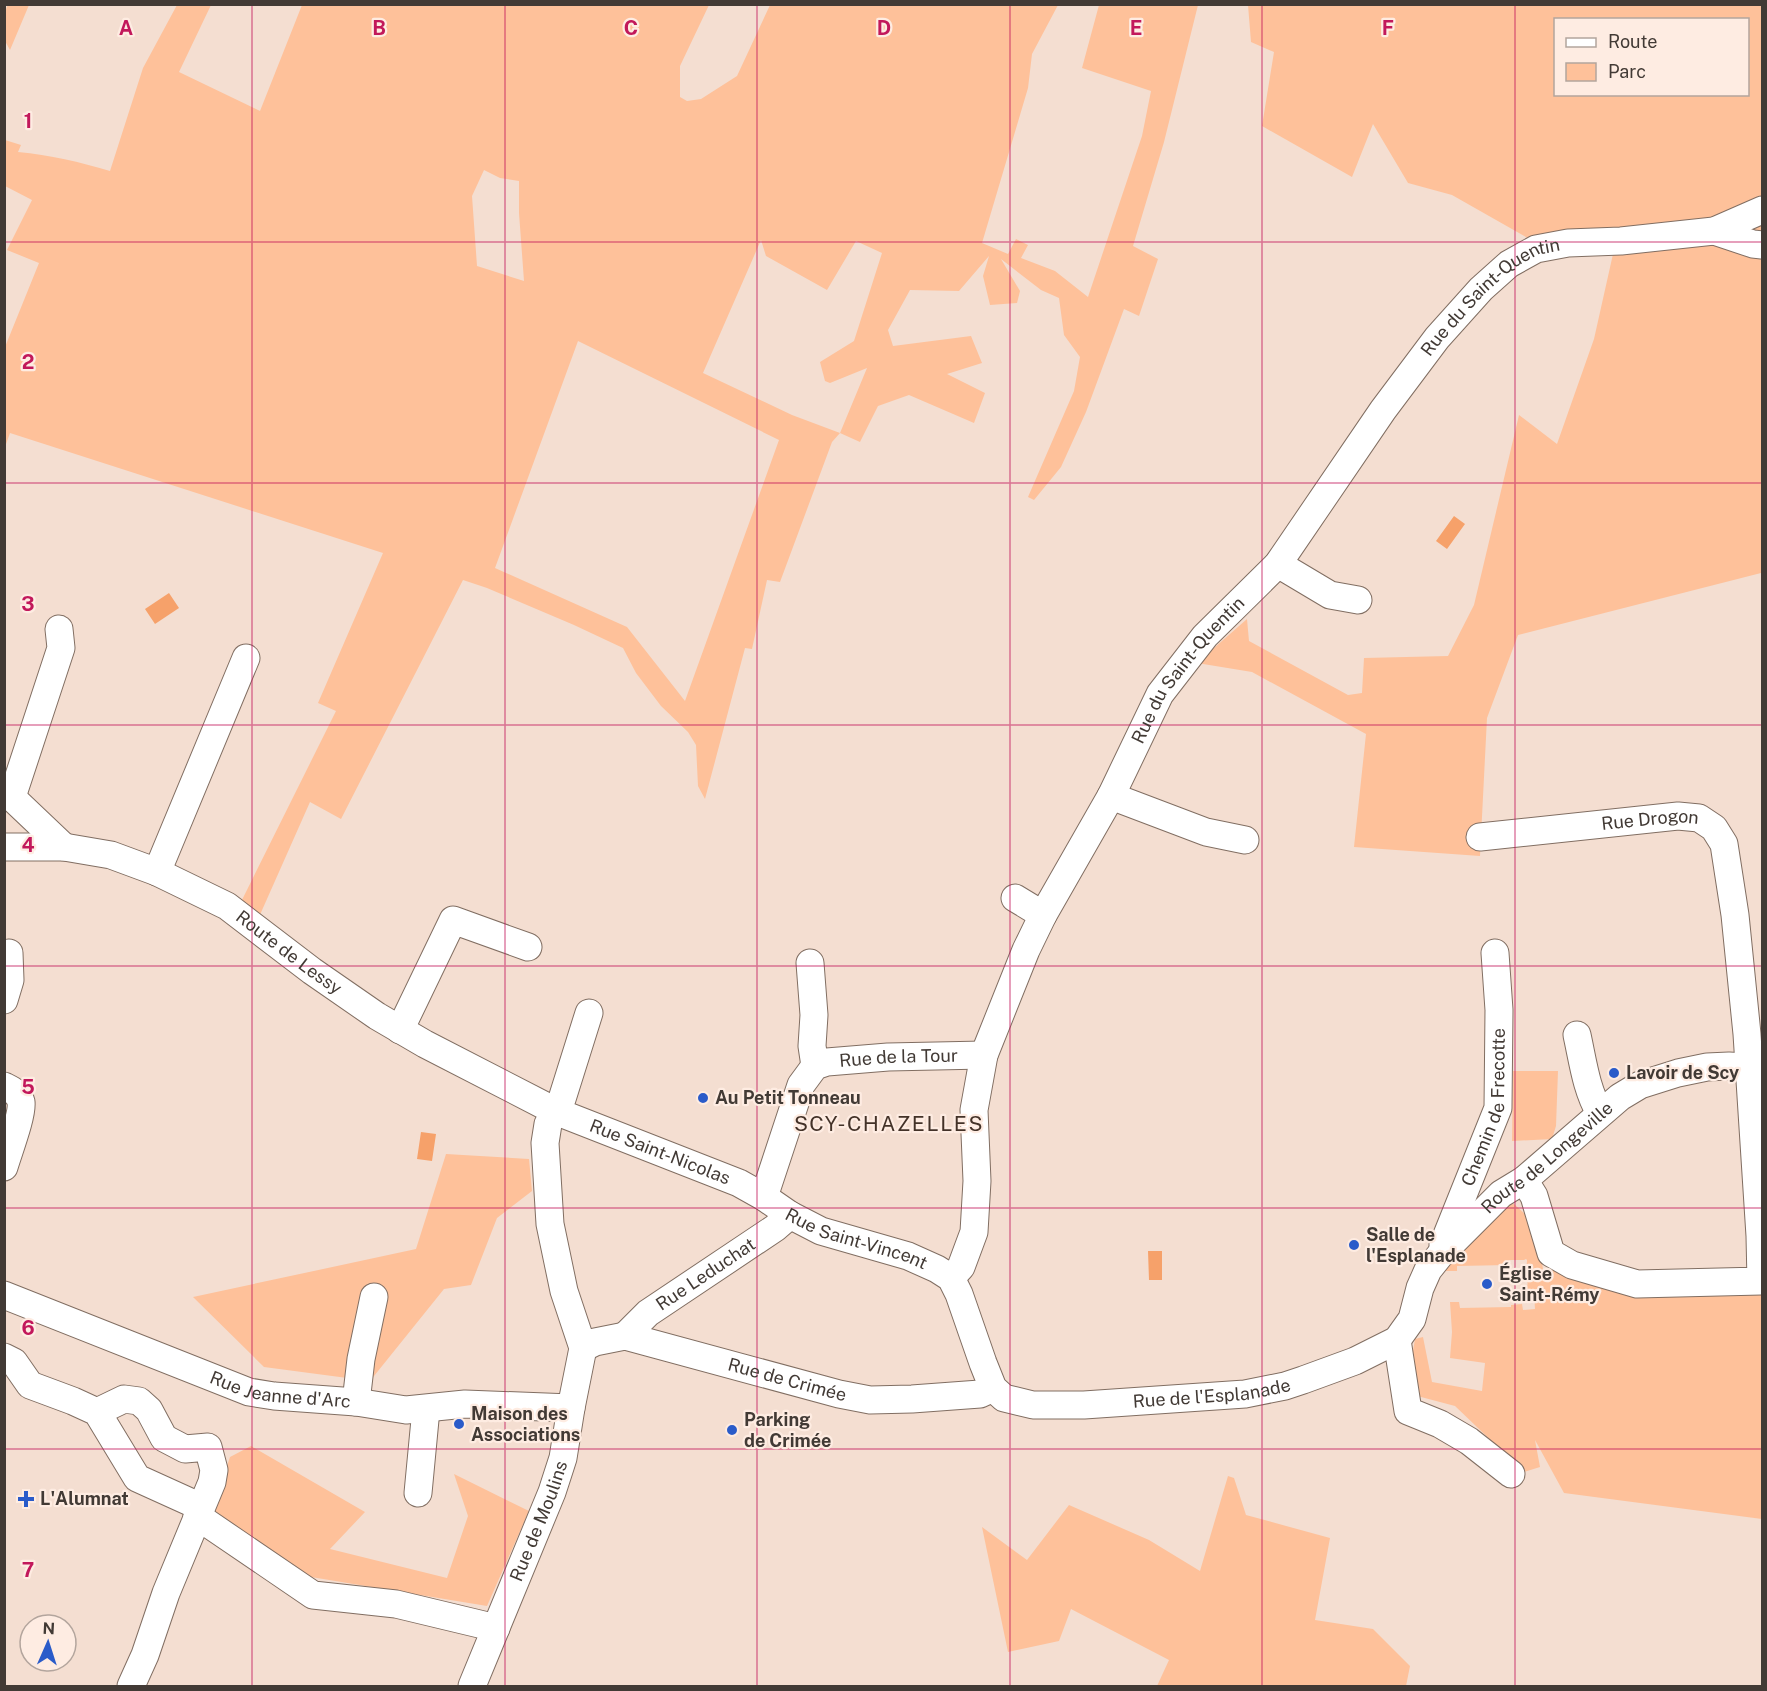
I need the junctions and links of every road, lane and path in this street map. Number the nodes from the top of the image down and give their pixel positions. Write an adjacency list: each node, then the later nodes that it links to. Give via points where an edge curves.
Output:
1 (1762, 210): 2 (street)
2 (1714, 231): 3 (street); 4 (street, Rue du Saint-Quentin, via 1568,243 1536,249 1509,264 1437,338)
3 (1762, 245)
4 (1278, 564): 5 (street, via 1330,595); 9 (street, Rue du Saint-Quentin, via 1205,636 1160,693)
5 (1358, 600)
6 (59, 628): 8 (street, via 61,648)
7 (246, 658): 14 (street)
8 (8, 794): 13 (street)
9 (1111, 796): 11 (street, via 1206,832); 16 (street, Rue du Saint-Quentin)
10 (1480, 837): 24 (street, Rue Drogon, via 1678,816 1699,818 1714,828 1724,844)
11 (1245, 840)
12 (4, 847): 13 (street, Route de Lessy)
13 (64, 847): 14 (street, Route de Lessy, via 111,855)
14 (157, 872): 23 (street, Route de Lessy, via 227,906 312,971)
15 (1015, 898): 16 (street)
16 (1043, 915): 26 (street, Rue du Saint-Quentin)
17 (528, 947): 23 (street, via 453,920)
18 (9, 953): 21 (street, via 10,980)
19 (1495, 953): 36 (street, Chemin de Frecotte, via 1500,1011 1498,1108)
20 (810, 963): 27 (street, Rue de la Tour)
21 (4, 1000)
22 (589, 1013): 30 (street)
23 (400, 1030): 30 (street, Route de Lessy)
24 (1755, 1033): 28 (street, Rue Drogon)
25 (1577, 1035): 31 (street, via 1592,1099)
26 (984, 1056): 27 (street, Rue de la Tour, via 888,1057); 37 (street, Rue du Saint-Quentin, via 974,1110 974,1232 961,1267)
27 (815, 1066): 34 (street, Rue de la Tour, via 801,1085)
28 (1756, 1068): 31 (street, Route de Longeville, via 1707,1067 1659,1078 1620,1097); 33 (street, Rue Drogon, via 1761,1281 1637,1284 1572,1265 1551,1253 1534,1196)
29 (4, 1086): 32 (street, via 16,1092 21,1102)
30 (555, 1111): 34 (street, Rue Saint-Nicolas, via 729,1179); 42 (street, via 545,1143 550,1224 564,1291)
31 (1600, 1113): 33 (street, Route de Longeville)
32 (4, 1167)
33 (1524, 1180): 36 (street, Route de Longeville, via 1501,1194)
34 (764, 1197): 35 (street, Rue Saint-Vincent)
35 (789, 1215): 37 (street, Rue Saint-Vincent, via 821,1231 908,1256); 40 (street, Rue Leduchat, via 648,1312)
36 (1440, 1255): 41 (street, Route de Longeville, via 1428,1270 1412,1319)
37 (951, 1278): 44 (street)
38 (4, 1296): 46 (street, Rue Jeanne d'Arc, via 249,1392)
39 (374, 1297): 46 (street)
40 (625, 1336): 42 (street, Rue de Crimée); 44 (street, Rue de Crimée, via 870,1400 955,1397)
41 (1397, 1341): 44 (street, Rue de l'Esplanade, via 1285,1386 1245,1394 1033,1406 1004,1398); 50 (street, via 1408,1411 1459,1435)
42 (584, 1348): 48 (street, Rue de Moulins)
43 (9, 1360): 45 (street); 49 (street, via 30,1385)
44 (993, 1388)
45 (4, 1389)
46 (356, 1402): 47 (street, Rue Jeanne d'Arc, via 406,1410)
47 (426, 1408): 48 (street, Rue Jeanne d'Arc, via 466,1392); 51 (street)
48 (571, 1408): 53 (street, Rue de Moulins, via 563,1458 552,1492)
49 (97, 1412): 52 (street, via 136,1478); 52 (street, via 124,1399 139,1401 149,1410 164,1438 185,1449 208,1447 214,1470)
50 (1510, 1474)
51 (418, 1493)
52 (199, 1512): 53 (street, via 313,1595 396,1604); 54 (street)
53 (496, 1628): 55 (street, Rue de Moulins)
54 (131, 1686)
55 (472, 1686)

